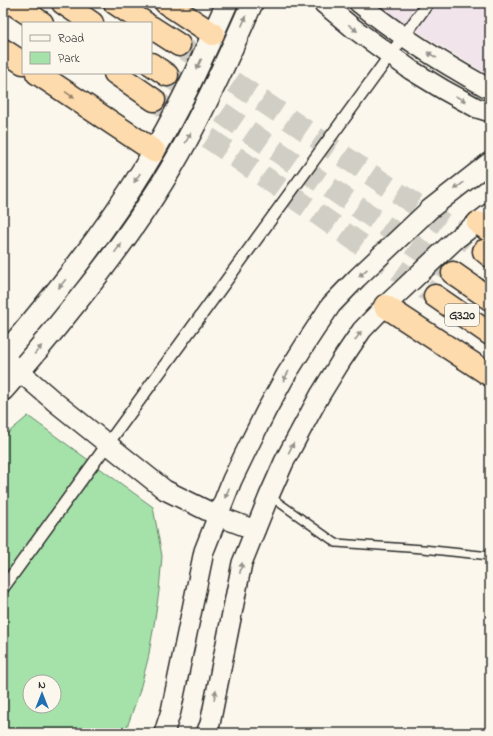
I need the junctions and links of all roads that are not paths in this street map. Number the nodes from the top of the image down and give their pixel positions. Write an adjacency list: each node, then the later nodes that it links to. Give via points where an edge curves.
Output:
1 (12, 3): 10 (highway)
2 (63, 3): 11 (highway)
3 (115, 3): 12 (highway)
4 (166, 3): 14 (highway)
5 (227, 3): 14 (main road)
6 (252, 3): 34 (main road, one-way to 6, via 97,277 164,179 208,101)
7 (323, 3): 18 (street, one-way to 18)
8 (359, 3): 15 (street)
9 (428, 3): 15 (street)
10 (40, 22)
11 (91, 22)
12 (144, 22)
13 (152, 28): 16 (highway)
14 (213, 34): 25 (main road, one-way to 25, via 187,91)
15 (404, 37): 18 (street); 22 (street, one-way to 15)
16 (179, 45)
17 (3, 50): 19 (highway)
18 (390, 55): 24 (street, one-way to 24, via 444,90 477,108); 37 (street)
19 (22, 62)
20 (38, 74): 25 (highway, one-way to 25)
21 (116, 74): 23 (highway)
22 (490, 88)
23 (154, 100)
24 (490, 112)
25 (154, 151): 33 (main road, one-way to 33, via 101,234)
26 (490, 162): 39 (street, one-way to 39, via 430,210 331,305 266,411)
27 (486, 222): 31 (street, via 456,239)
28 (453, 273): 30 (highway, G320)
29 (435, 296): 32 (highway, G320)
30 (490, 299)
31 (385, 306): 35 (highway); 38 (street, one-way to 31, via 320,395 362,330)
32 (490, 334)
33 (3, 356): 34 (street)
34 (20, 372): 36 (main road); 37 (street)
35 (490, 375)
36 (3, 390)
37 (108, 444): 39 (street, via 165,490); 42 (street)
38 (269, 496): 40 (street); 41 (lane, via 336,543)
39 (218, 516): 40 (street); 43 (street, via 204,551 171,711)
40 (255, 530): 44 (street, one-way to 40, via 210,724 242,563)
41 (490, 556)
42 (3, 588)
43 (164, 733)
44 (206, 733)

